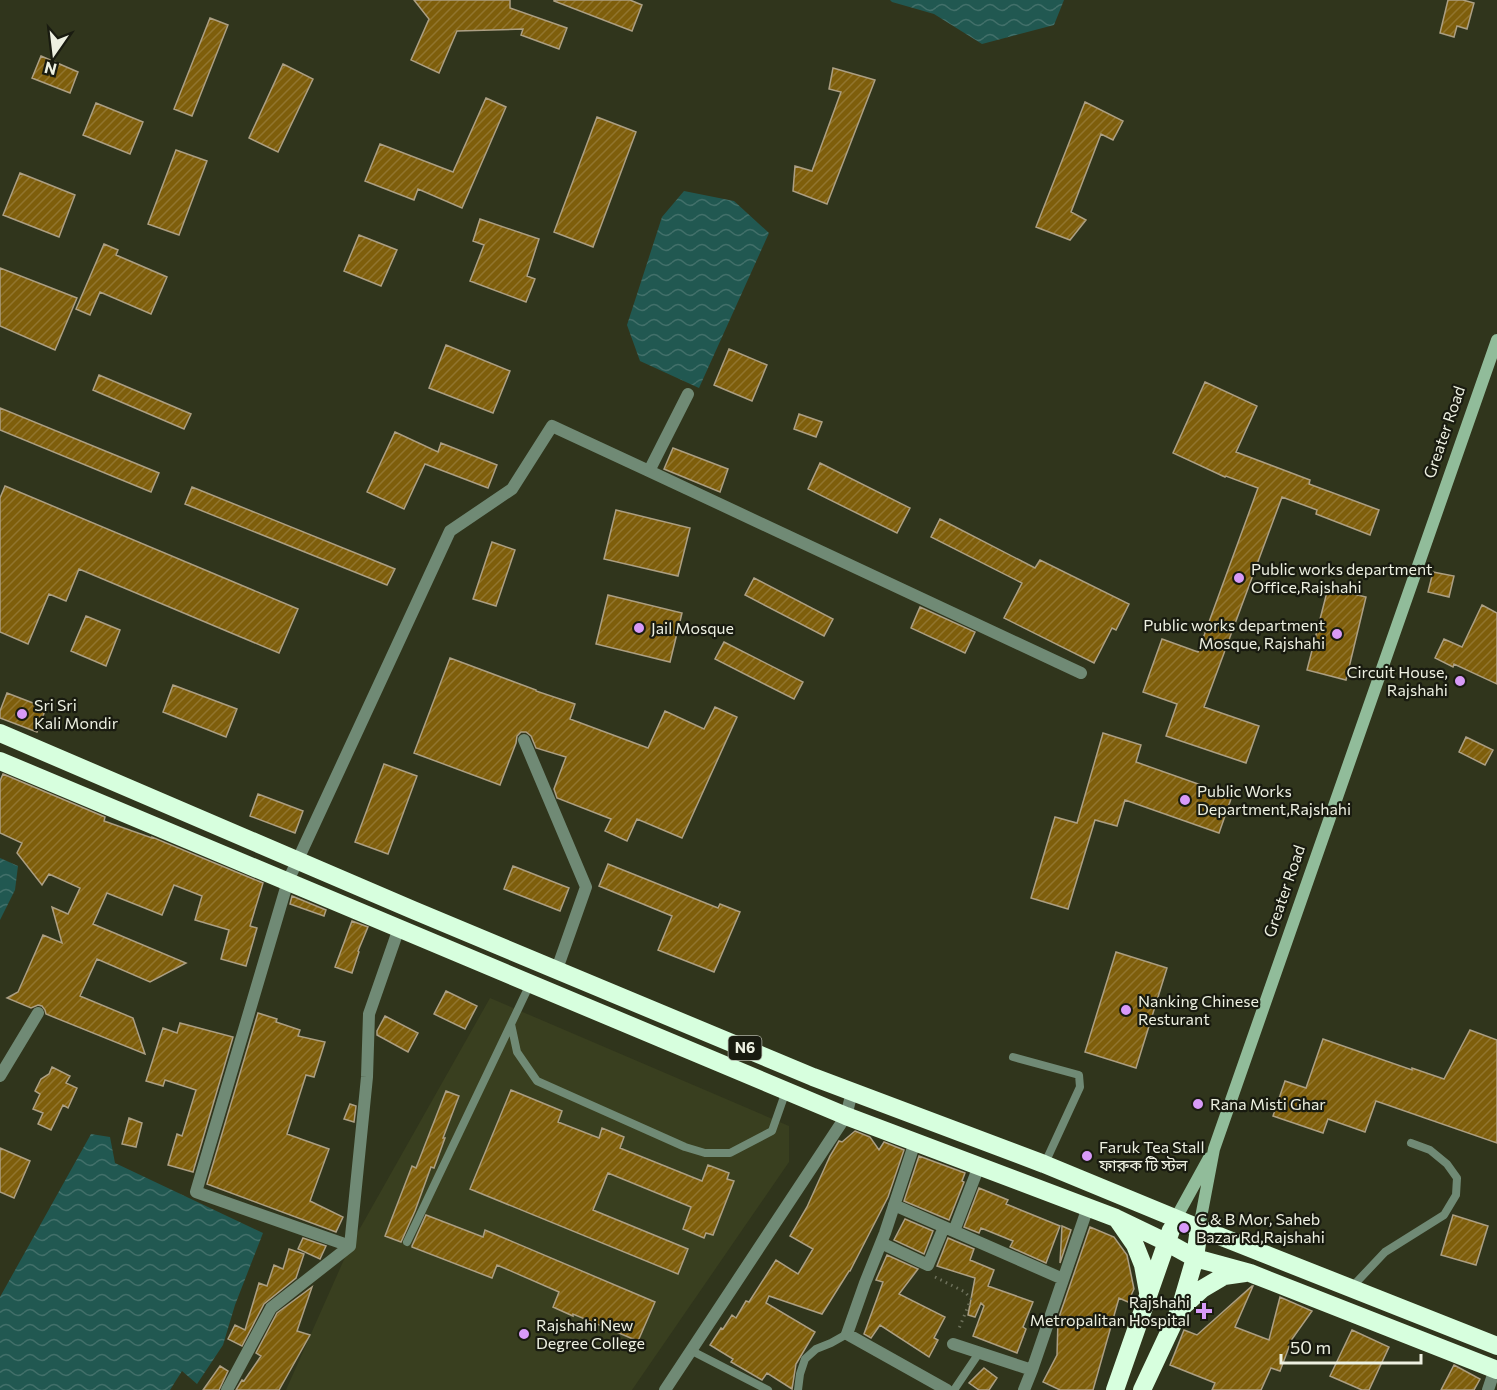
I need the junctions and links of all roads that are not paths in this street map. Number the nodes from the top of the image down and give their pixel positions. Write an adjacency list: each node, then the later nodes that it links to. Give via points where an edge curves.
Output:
1 (1497, 340): 22 (street, Greater Road)
2 (688, 394): 3 (street)
3 (649, 471): 4 (street); 8 (street, via 552,426 512,489 450,531)
4 (1081, 673)
5 (0, 733): 8 (highway, N6)
6 (524, 740): 11 (street, via 586,887)
7 (0, 761): 9 (highway, N6)
8 (298, 860): 9 (street); 11 (highway, N6)
9 (288, 881): 10 (highway, N6); 34 (street, via 196,1192)
10 (399, 928): 12 (highway, N6); 34 (street, via 369,1014 367,1077)
11 (557, 969): 18 (highway, N6)
12 (530, 984): 14 (lane); 17 (highway, N6)
13 (38, 1013): 16 (street)
14 (511, 1024): 17 (lane, via 517,1052 537,1081 685,1147 705,1152 730,1153 772,1131); 31 (lane)
15 (1013, 1057): 23 (lane, via 1079,1075 1080,1087)
16 (0, 1076)
17 (786, 1091): 19 (highway, N6)
18 (852, 1092): 19 (street); 23 (highway, N6)
19 (846, 1116): 20 (highway, N6); 45 (street)
20 (915, 1142): 24 (highway, N6); 25 (street)
21 (1411, 1143): 38 (lane, via 1430,1150 1447,1164 1457,1178 1456,1195 1444,1215 1385,1252)
22 (1214, 1149): 28 (street, Greater Road); 29 (street, Greater Road)
23 (1044, 1164): 28 (highway, N6)
24 (978, 1166): 26 (highway, N6); 30 (street)
25 (894, 1205): 30 (street); 33 (street)
26 (1088, 1207): 27 (highway, N6); 37 (street)
27 (1116, 1218): 32 (highway, N6); 39 (highway, via 1135,1245)
28 (1176, 1218): 29 (highway, N6); 32 (highway, Greater Road)
29 (1199, 1228): 35 (highway, Greater Road); 38 (highway, N6)
30 (949, 1229): 33 (street, via 928,1265); 37 (street)
31 (407, 1242)
32 (1166, 1242): 35 (highway, N6); 39 (highway, Greater Road)
33 (881, 1243): 42 (street)
34 (350, 1246): 49 (street, via 271,1308)
35 (1195, 1258): 36 (highway, N6); 41 (highway, Greater Road)
36 (1250, 1273): 40 (highway, N6); 41 (highway, via 1224,1276 1202,1289)
37 (1063, 1279): 47 (street)
38 (1351, 1288): 40 (highway); 44 (highway, N6)
39 (1149, 1294): 56 (highway, Greater Road)
40 (1341, 1308): 48 (highway, N6)
41 (1180, 1310): 57 (highway, Greater Road)
42 (847, 1334): 52 (lane, via 816,1349 806,1359); 53 (street)
43 (953, 1344): 46 (street)
44 (1497, 1346)
45 (692, 1351): 50 (street); 51 (lane)
46 (979, 1353): 47 (street); 54 (lane)
47 (1032, 1370): 55 (street)
48 (1496, 1370): 58 (street)
49 (227, 1390)
50 (665, 1390)
51 (768, 1390)
52 (798, 1390)
53 (947, 1390)
54 (954, 1390)
55 (1024, 1390)
56 (1115, 1390)
57 (1142, 1390)
58 (1488, 1390)

